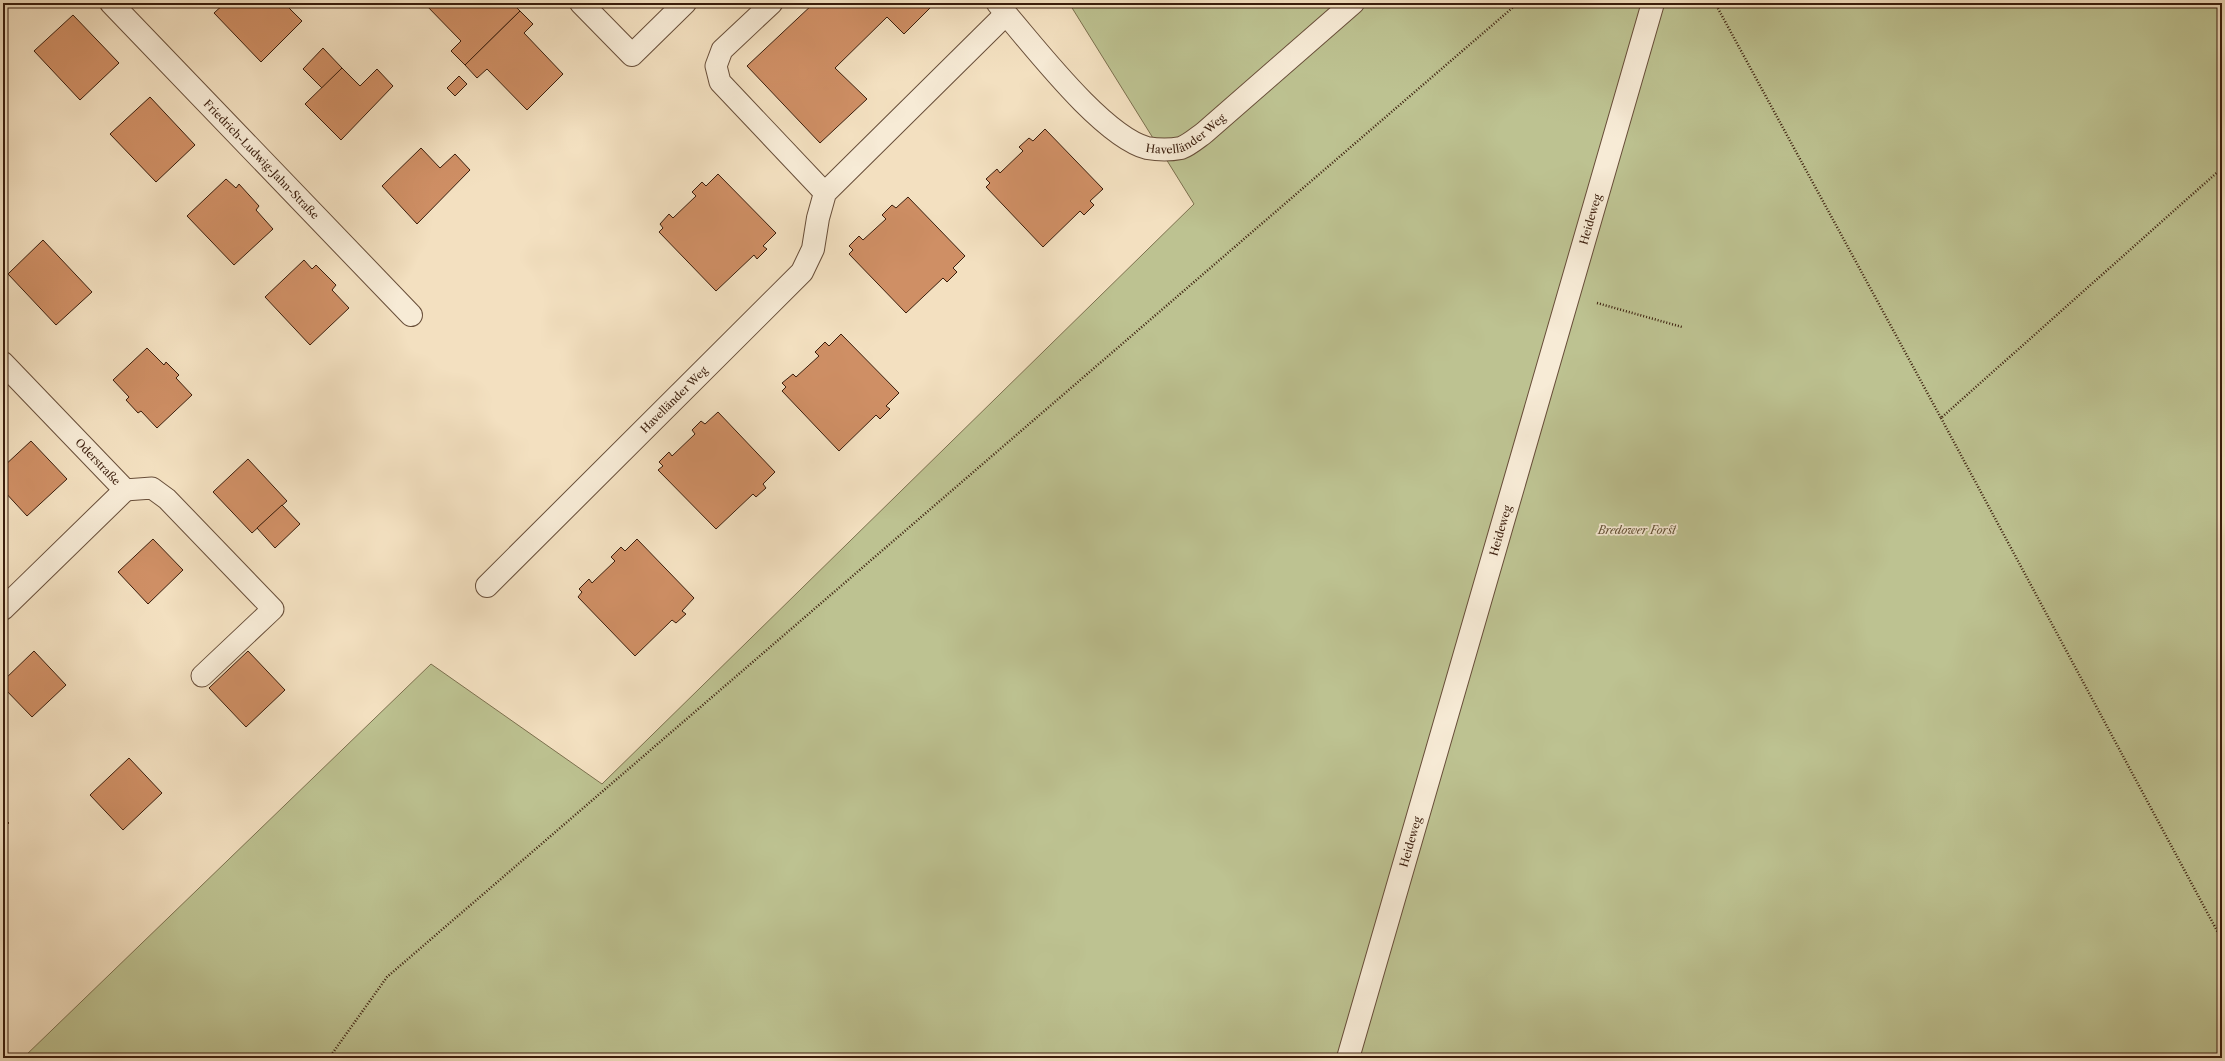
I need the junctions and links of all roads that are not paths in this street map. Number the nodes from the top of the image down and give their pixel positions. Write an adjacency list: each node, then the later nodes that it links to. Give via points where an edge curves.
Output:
1 (111, 3): 9 (street, Friedrich-Ludwig-Jahn-Straße)
2 (581, 3): 3 (street, via 632,55)
3 (685, 3)
4 (772, 3): 8 (lane, via 722,50 716,66 720,82)
5 (1353, 3): 7 (street, Havelländer Weg, via 1204,133 1182,147 1166,150 1147,148 1121,135 1095,114)
6 (1653, 3): 15 (street, Heideweg)
7 (1002, 9): 8 (street, Havelländer Weg)
8 (825, 193): 12 (street, Havelländer Weg, via 813,248 802,272)
9 (411, 315)
10 (3, 363): 11 (street, Oderstraße)
11 (125, 490): 13 (street, Oderstraße); 14 (lane, via 152,488 168,499 273,609)
12 (486, 586)
13 (3, 609)
14 (202, 676)
15 (1348, 1058)

